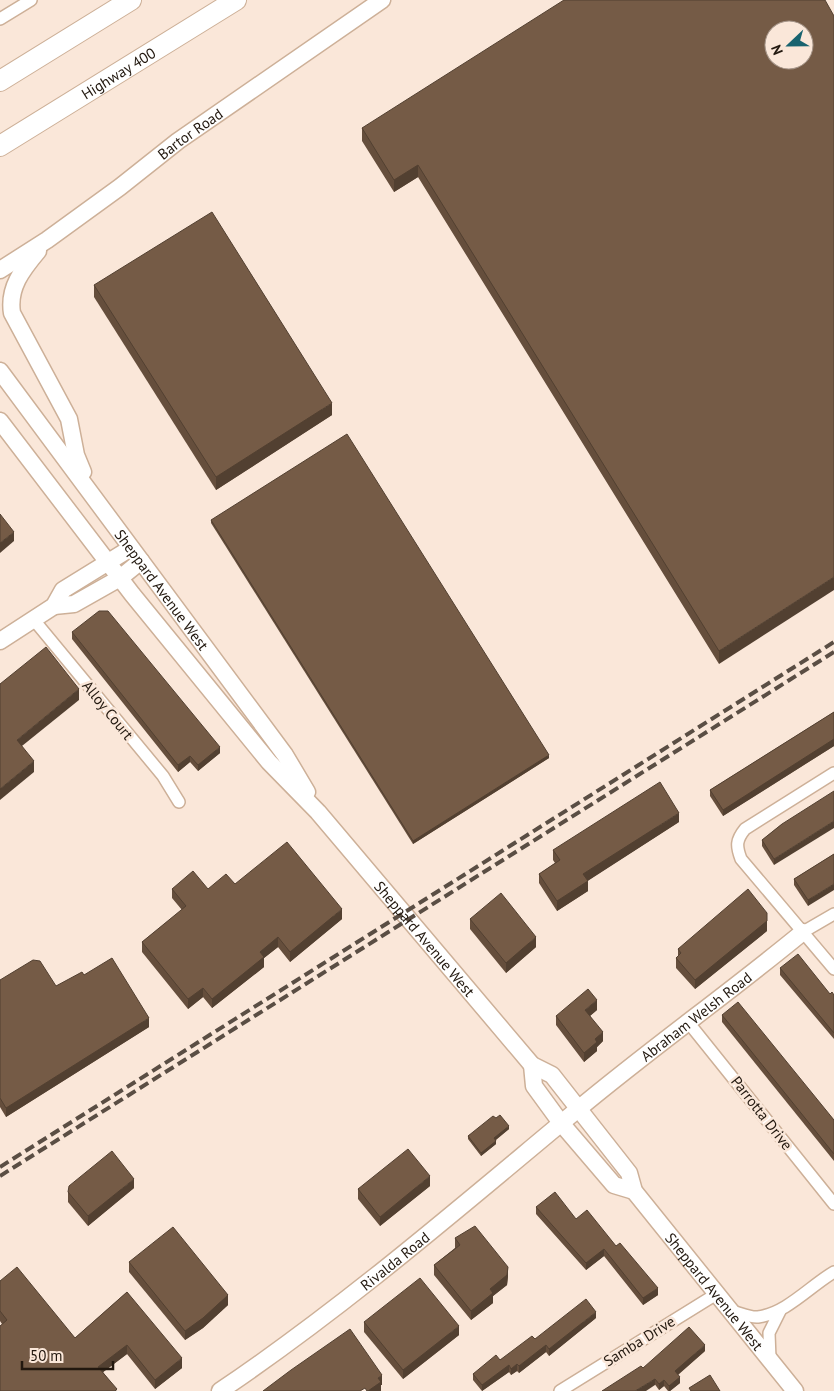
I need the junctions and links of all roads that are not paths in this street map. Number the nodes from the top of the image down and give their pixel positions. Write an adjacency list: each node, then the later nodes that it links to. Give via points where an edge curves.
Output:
1 (31, 0): 5 (street)
2 (131, 0): 6 (highway)
3 (236, 0): 7 (highway, Highway 400)
4 (382, 0): 8 (main road, Bartor Road, via 178,141)
5 (0, 19)
6 (0, 81)
7 (0, 146)
8 (47, 240): 9 (main road, Bartor Road); 12 (main road, via 22,270 11,294 11,307 17,325 69,419 76,455)
9 (0, 270)
10 (0, 371): 12 (main road, Sheppard Avenue West)
11 (0, 422): 14 (main road, Sheppard Avenue West)
12 (89, 488): 13 (main road, Sheppard Avenue West)
13 (131, 548): 14 (main road); 15 (main road, Sheppard Avenue West)
14 (108, 561): 16 (main road, Sheppard Avenue West); 17 (main road, via 64,590)
15 (141, 561): 16 (main road); 22 (main road, Sheppard Avenue West, via 285,755)
16 (120, 578): 17 (main road, via 74,604); 22 (main road, Sheppard Avenue West, via 269,762)
17 (54, 606): 18 (main road)
18 (34, 620): 19 (main road); 21 (street, Alloy Court, via 163,776)
19 (0, 641)
20 (834, 773): 24 (street, via 745,829 736,844 741,859)
21 (179, 802)
22 (318, 812): 27 (main road, Sheppard Avenue West)
23 (834, 914): 24 (street, Abraham Welsh Road)
24 (803, 932): 25 (street); 26 (main road, Abraham Welsh Road)
25 (834, 969)
26 (688, 1022): 28 (main road, Abraham Welsh Road); 31 (street, Parrotta Drive)
27 (532, 1065): 28 (main road, Sheppard Avenue West, via 552,1075); 29 (main road, Sheppard Avenue West, via 534,1086)
28 (578, 1109): 29 (main road, Abraham Welsh Road); 30 (main road, Sheppard Avenue West, via 629,1173)
29 (561, 1123): 30 (main road, Sheppard Avenue West, via 614,1185); 37 (main road, Rivalda Road, via 343,1302)
30 (634, 1191): 33 (main road, Sheppard Avenue West)
31 (834, 1204)
32 (834, 1272): 35 (street)
33 (718, 1293): 34 (main road, Sheppard Avenue West); 38 (street, Samba Drive)
34 (732, 1311): 35 (street, via 757,1317); 36 (main road, Sheppard Avenue West)
35 (780, 1311): 36 (street, via 769,1334)
36 (770, 1359): 39 (main road, Sheppard Avenue West)
37 (220, 1391)
38 (560, 1391)
39 (795, 1391)

